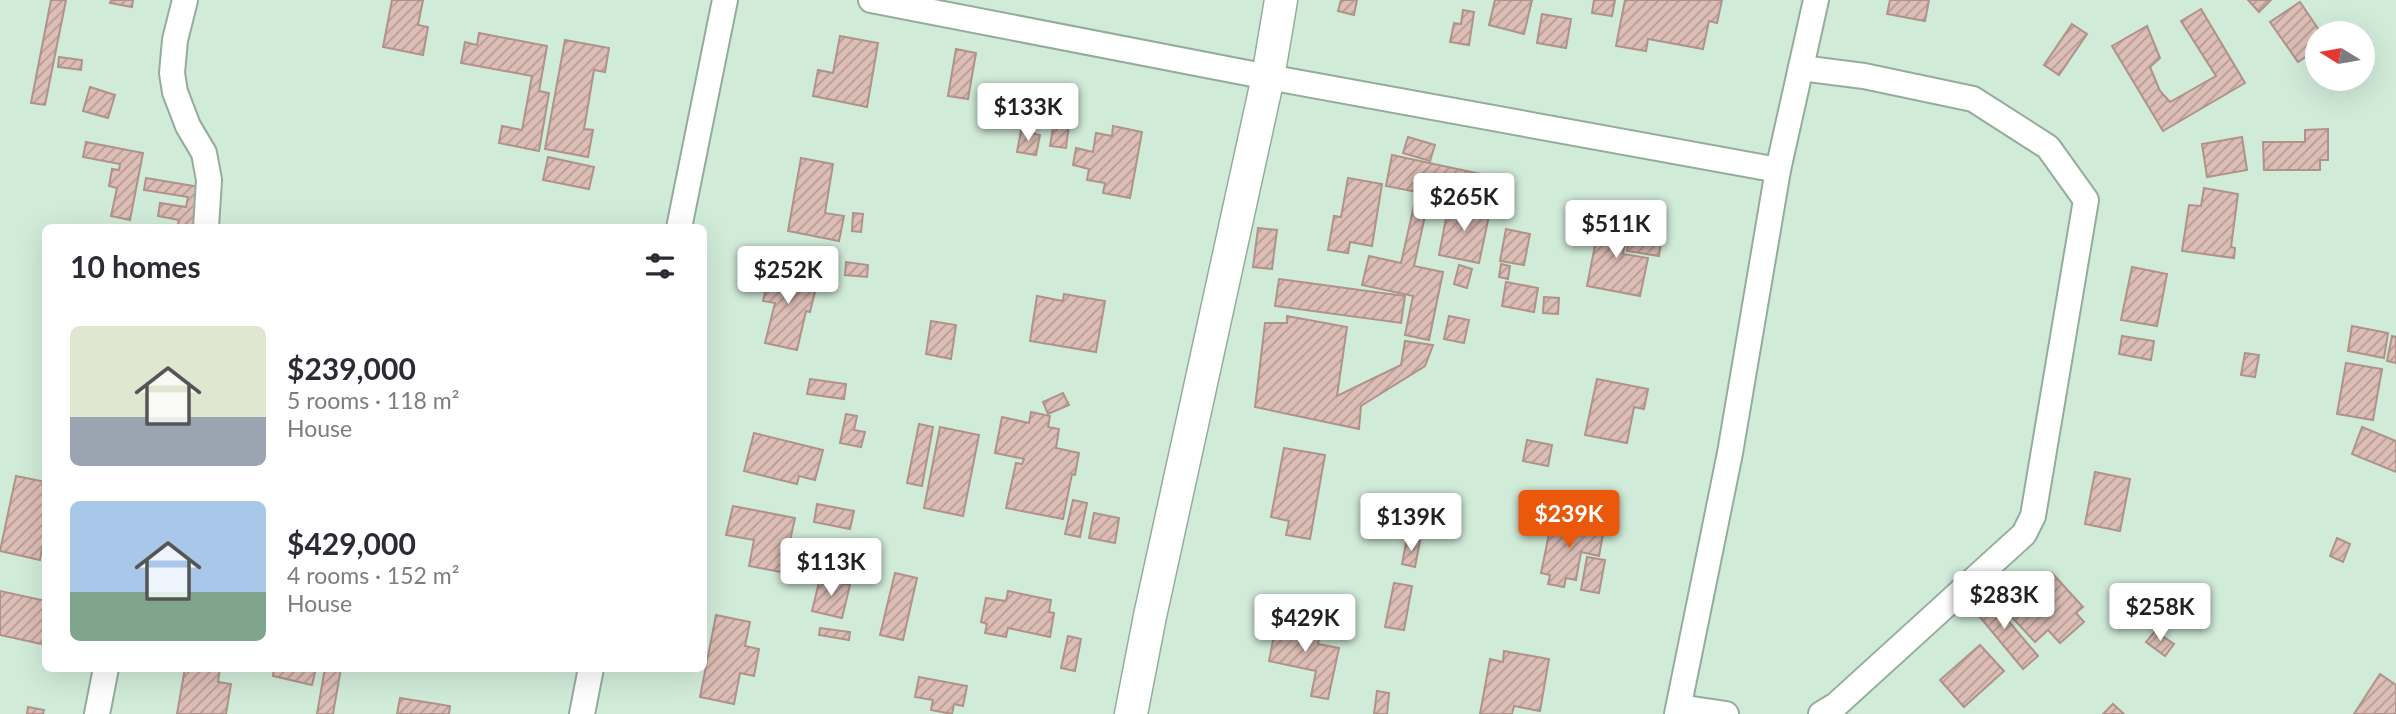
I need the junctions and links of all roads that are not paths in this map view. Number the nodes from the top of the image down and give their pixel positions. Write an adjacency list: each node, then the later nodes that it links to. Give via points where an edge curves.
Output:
1 (186, 0): 9 (street, via 172,73 188,126 204,153 209,180)
2 (724, 0): 10 (street)
3 (871, 0): 7 (street)
4 (1281, 0): 7 (street)
5 (1816, 0): 6 (street)
6 (1801, 68): 8 (street); 18 (street, via 1973,99 2048,147 2086,200 2033,516 2024,534)
7 (1268, 77): 8 (street); 16 (street)
8 (1778, 170): 13 (street, via 1730,453)
9 (206, 224)
10 (680, 224)
11 (105, 672): 14 (street)
12 (590, 672): 15 (street)
13 (1678, 710): 17 (street)
14 (97, 714)
15 (582, 714)
16 (1131, 714)
17 (1726, 714)
18 (1821, 714)

